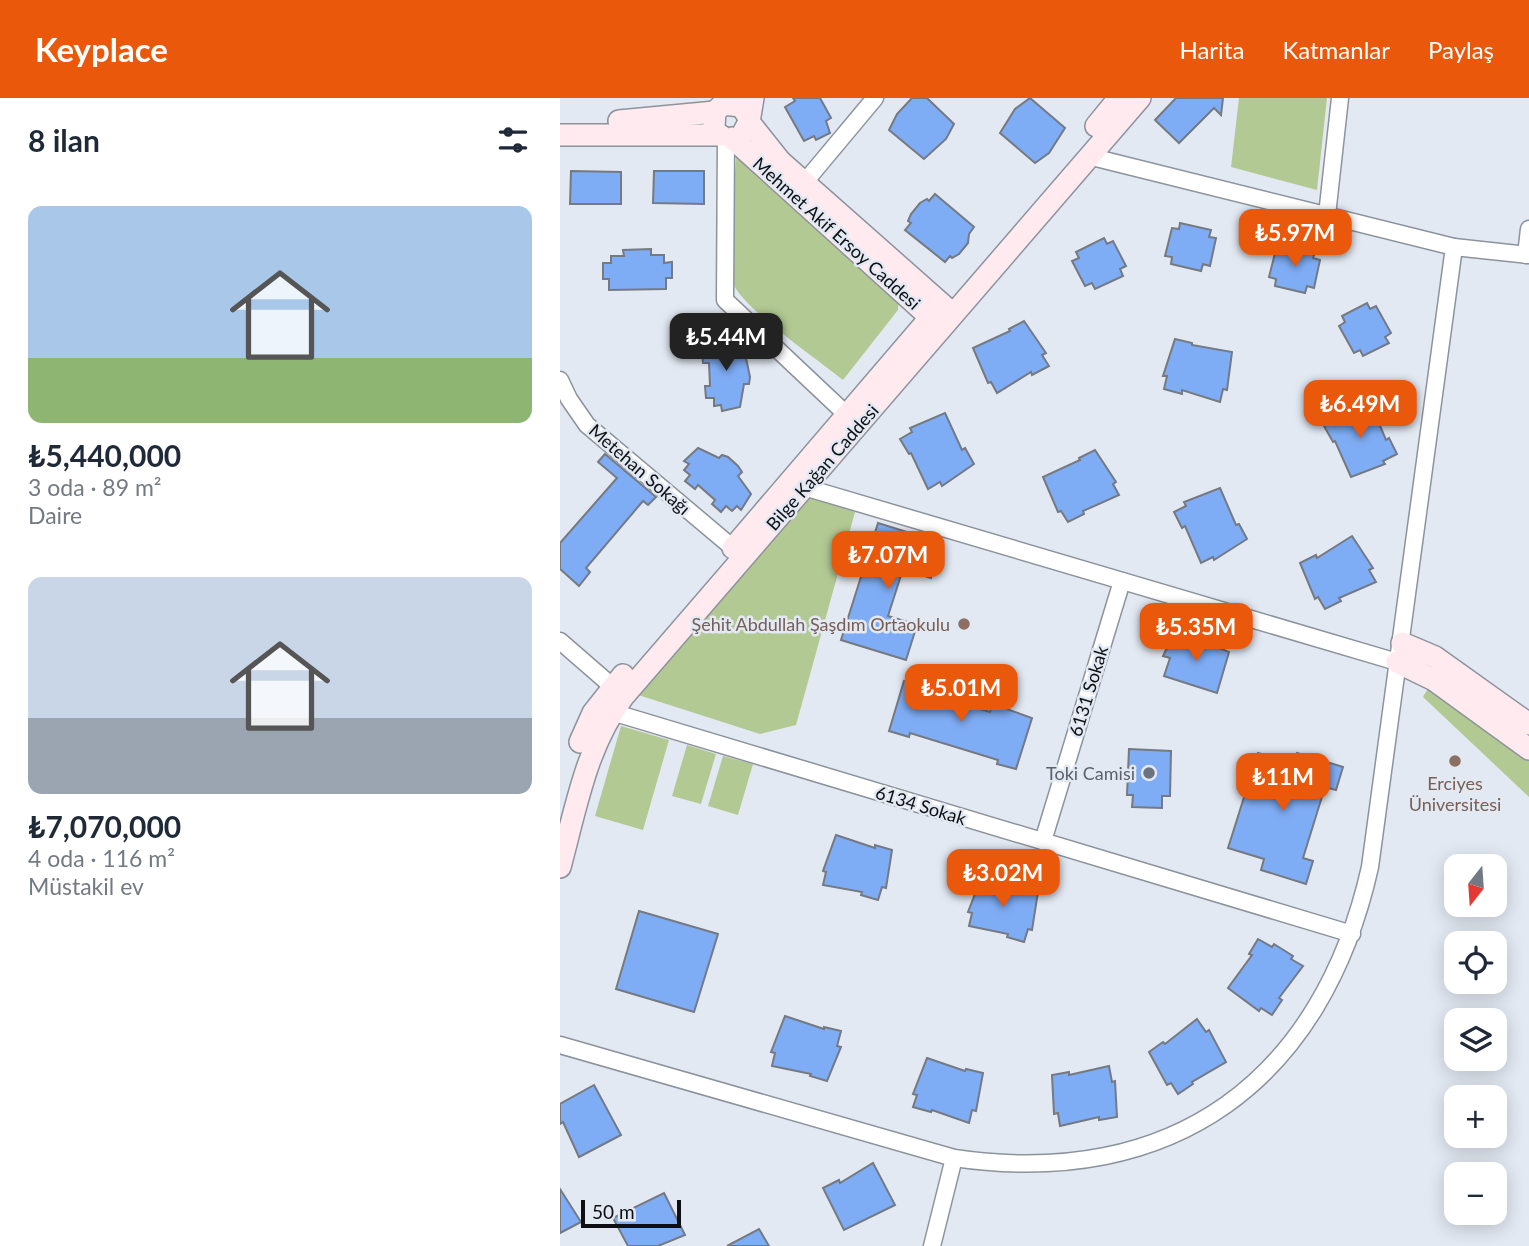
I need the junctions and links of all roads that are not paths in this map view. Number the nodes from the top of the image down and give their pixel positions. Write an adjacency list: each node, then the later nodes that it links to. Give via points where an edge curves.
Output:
1 (875, 98): 11 (street)
2 (1119, 98): 16 (street, Bilge Kağan Caddesi)
3 (1140, 98): 10 (street, Bilge Kağan Caddesi)
4 (1340, 98): 12 (street)
5 (719, 106): 6 (street, via 736,103); 7 (street, via 638,120); 9 (street, via 713,124)
6 (750, 112): 9 (street, via 743,133); 11 (street, Mehmet Akif Ersoy Caddesi, via 767,147)
7 (560, 122)
8 (560, 135): 9 (street)
9 (726, 137): 16 (street, Mehmet Akif Ersoy Caddesi); 18 (street, via 725,300)
10 (1088, 156): 12 (street); 16 (street, Bilge Kağan Caddesi)
11 (804, 183): 16 (street, Mehmet Akif Ersoy Caddesi)
12 (1327, 215): 14 (street)
13 (1529, 229): 15 (street)
14 (1454, 247): 15 (street); 23 (street)
15 (1528, 255)
16 (942, 316): 18 (street, Bilge Kağan Caddesi); 19 (street, Bilge Kağan Caddesi)
17 (560, 380): 20 (street, Metehan Sokağı, via 587,425)
18 (847, 415): 20 (street, Bilge Kağan Caddesi)
19 (804, 487): 21 (street); 25 (street, Bilge Kağan Caddesi)
20 (733, 548): 24 (street, Bilge Kağan Caddesi)
21 (1122, 581): 23 (street); 29 (street, 6131 Sokak)
22 (560, 641): 24 (street)
23 (1400, 653): 26 (street, via 1435,657); 27 (street); 31 (street, via 1370,867)
24 (613, 687): 28 (street, Bilge Kağan Caddesi, via 587,725)
25 (612, 712): 29 (street, 6134 Sokak); 30 (street, Bilge Kağan Caddesi, via 589,758)
26 (1529, 724)
27 (1529, 749)
28 (560, 811)
29 (1043, 841): 31 (street, 6134 Sokak)
30 (560, 867)
31 (1352, 934): 33 (street, via 1327,990 1296,1037 1241,1093 1194,1125 1129,1152 1074,1162 1023,1164)
32 (560, 1045): 33 (street)
33 (954, 1158): 34 (street)
34 (932, 1246)

